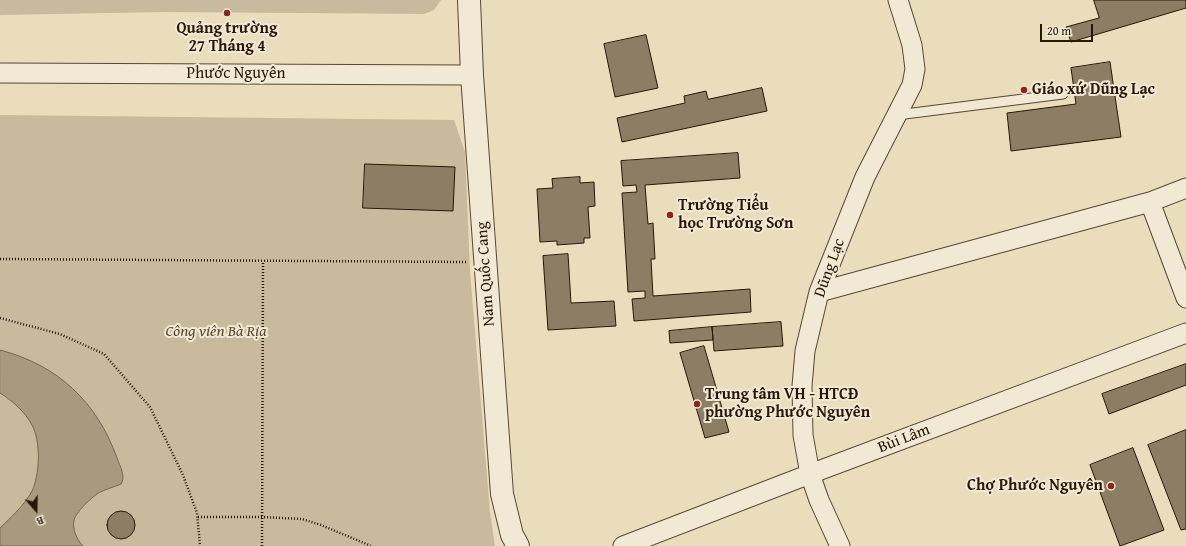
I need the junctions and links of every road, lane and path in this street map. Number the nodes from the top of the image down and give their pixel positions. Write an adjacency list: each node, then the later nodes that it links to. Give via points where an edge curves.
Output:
1 (469, 0): 4 (street, Nam Quốc Cang)
2 (898, 0): 6 (street, Dũng Lạc, via 912,45 915,68 912,85)
3 (0, 73): 4 (street, Phước Nguyên)
4 (472, 75): 11 (street, Nam Quốc Cang)
5 (1063, 94): 6 (lane)
6 (897, 115): 12 (street, Dũng Lạc, via 865,177)
7 (1186, 188): 8 (street)
8 (1150, 202): 12 (street); 13 (street)
9 (0, 259): 10 (path)
10 (263, 261): 11 (path); 18 (path)
11 (486, 262): 22 (street, Nam Quốc Cang, via 502,494 512,535)
12 (819, 292): 16 (street, Dũng Lạc, via 805,351 802,386 803,435)
13 (1186, 298)
14 (0, 318): 17 (path, via 60,334 104,354 150,407 183,475)
15 (1186, 333): 16 (street, Bùi Lâm)
16 (810, 474): 23 (street, Bùi Lâm); 24 (street, Dũng Lạc)
17 (198, 517): 18 (path); 19 (path)
18 (262, 517): 20 (path); 21 (path, via 302,519)
19 (200, 546)
20 (262, 546)
21 (370, 546)
22 (518, 546)
23 (624, 546)
24 (840, 546)

